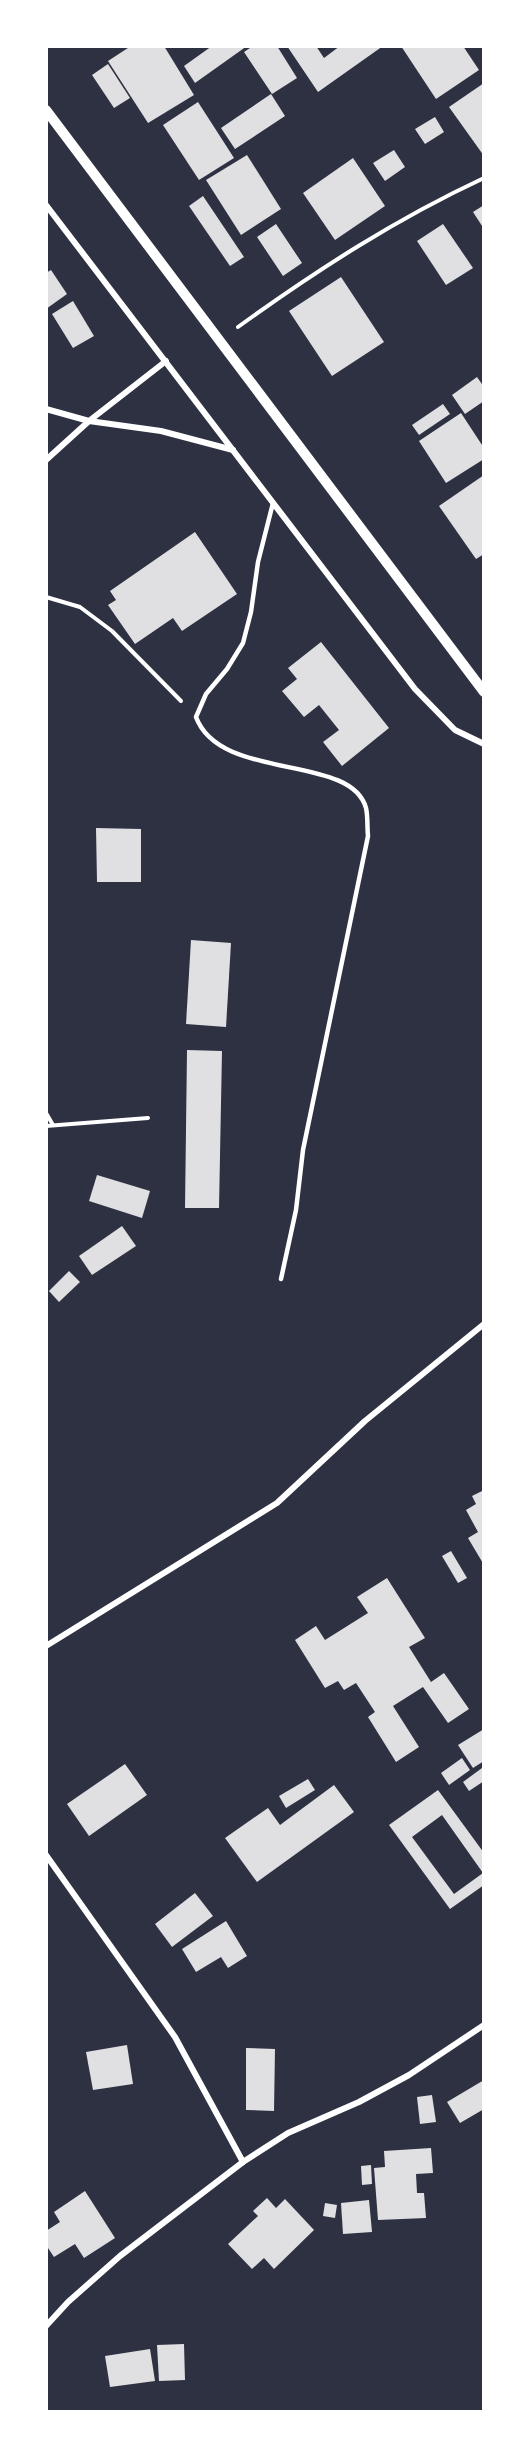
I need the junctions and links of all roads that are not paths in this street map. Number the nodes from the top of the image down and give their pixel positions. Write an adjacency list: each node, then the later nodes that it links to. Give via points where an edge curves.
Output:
1 (46, 110): 9 (street)
2 (46, 204): 3 (street)
3 (166, 361): 5 (street); 6 (street)
4 (46, 409): 5 (street)
5 (89, 422): 6 (street, via 161,431); 7 (street)
6 (234, 451): 8 (street)
7 (46, 460)
8 (273, 503): 10 (street, via 415,689 455,730); 11 (lane, via 243,643 206,694 196,717 201,731 222,746 260,761 338,779 355,791 366,807 368,836 303,1150 296,1210)
9 (483, 692)
10 (483, 744)
11 (281, 1280)
12 (483, 1324): 13 (street, via 365,1421 277,1503)
13 (46, 1646)
14 (46, 1855): 16 (street, via 175,2037)
15 (483, 2025): 16 (street, via 409,2075 288,2133)
16 (243, 2162): 17 (street, via 120,2256)
17 (46, 2326)

